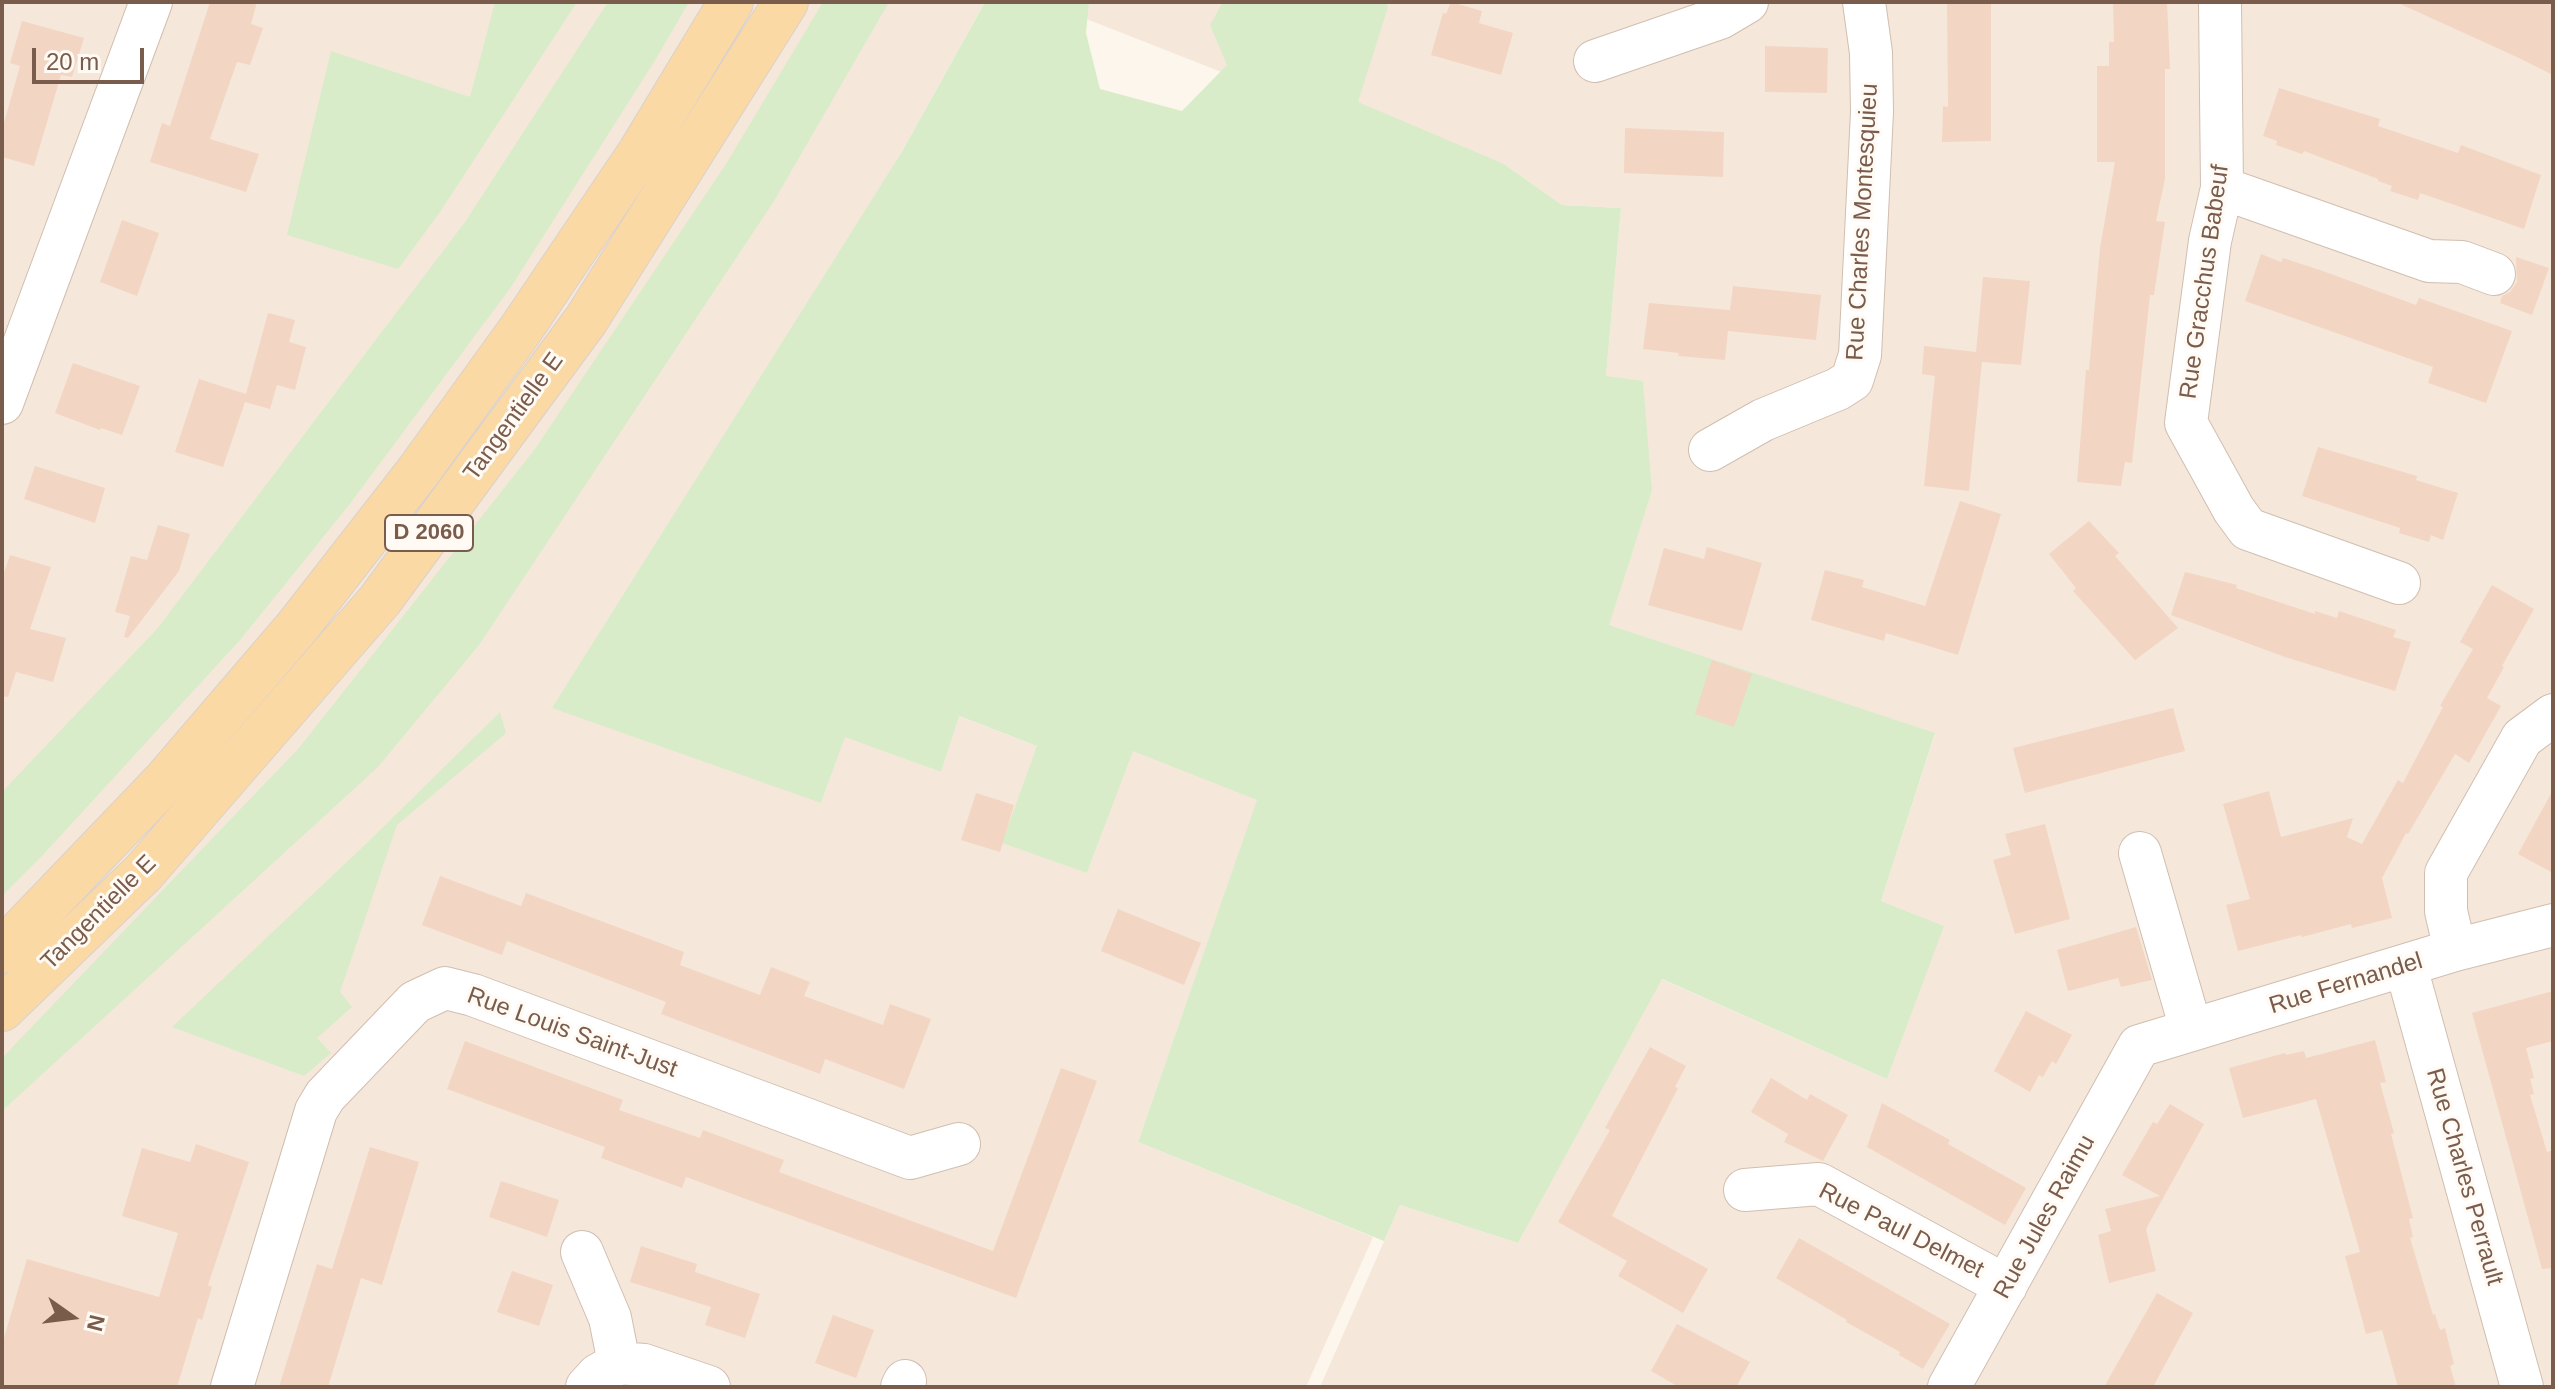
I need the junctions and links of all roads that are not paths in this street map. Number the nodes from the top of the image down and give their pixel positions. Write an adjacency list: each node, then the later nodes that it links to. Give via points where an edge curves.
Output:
1 (151, 2): 10 (street)
2 (731, 2): 17 (main road, Tangentielle E / D 2060, via 633,164 408,485 297,627 164,782)
3 (786, 2): 19 (main road, Tangentielle E / D 2060, via 586,320 380,600 143,873)
4 (1747, 2): 7 (street, via 1720,18)
5 (1864, 2): 11 (street, Rue Charles Montesquieu, via 1872,112 1860,355 1852,380)
6 (2220, 2): 8 (street, Rue Gracchus Babeuf)
7 (1595, 61)
8 (2222, 188): 9 (street, via 2429,261 2462,262); 12 (street, Rue Gracchus Babeuf, via 2186,423 2248,529)
9 (2494, 274)
10 (2, 403)
11 (1710, 450)
12 (2399, 583)
13 (2553, 715): 16 (street, via 2522,738 2446,873 2446,911)
14 (2140, 853): 20 (street)
15 (2553, 925): 16 (street, Rue Fernandel)
16 (2455, 950): 18 (street, Rue Fernandel)
17 (2, 951)
18 (2406, 967): 20 (street, Rue Fernandel); 30 (street, Rue Charles Perrault)
19 (2, 1009)
20 (2191, 1029): 21 (street, Rue Fernandel)
21 (2139, 1046): 25 (street, Rue Jules Raimu)
22 (959, 1144): 27 (street, Rue Louis Saint-Just, via 910,1158 445,988 415,1002 316,1111)
23 (1745, 1190): 25 (street, Rue Paul Delmet, via 1819,1184)
24 (582, 1252): 26 (street, via 610,1318)
25 (2006, 1286): 29 (street, Rue Jules Raimu)
26 (603, 1375): 28 (street, via 644,1365)
27 (232, 1387)
28 (709, 1387)
29 (1949, 1387)
30 (2522, 1387)

